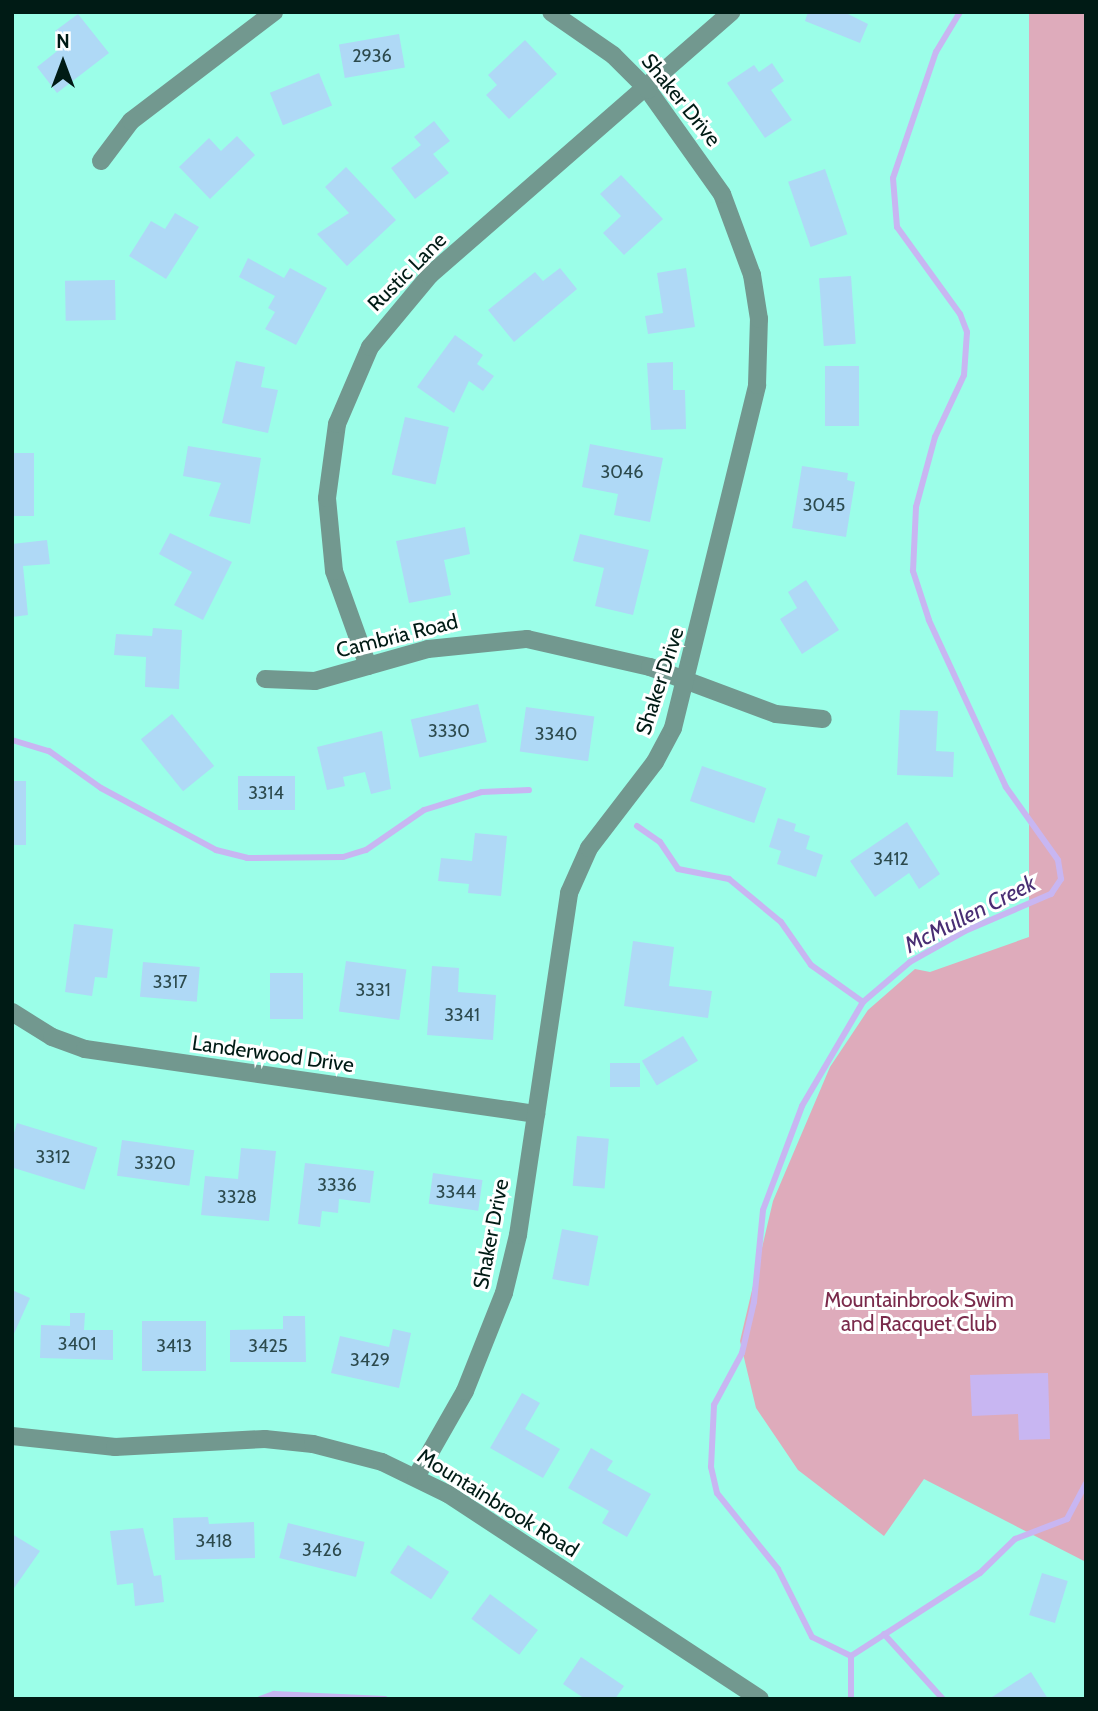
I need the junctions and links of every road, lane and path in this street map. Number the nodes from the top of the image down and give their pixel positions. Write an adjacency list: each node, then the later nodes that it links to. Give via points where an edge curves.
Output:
1 (274, 12): 5 (street, via 131,121)
2 (551, 12): 4 (street, Shaker Drive, via 604,47)
3 (731, 12): 4 (street, Rustic Lane)
4 (648, 89): 6 (street, Rustic Lane, via 430,275 387,321 351,384 330,457 328,538 346,611); 8 (street, Shaker Drive, via 722,194 752,275 759,318 754,407)
5 (100, 161)
6 (368, 666): 7 (street, Cambria Road, via 302,683); 8 (street, Cambria Road, via 469,640 527,639 589,649)
7 (265, 680)
8 (687, 680): 9 (street, Cambria Road, via 776,714); 11 (street, Shaker Drive, via 655,762 597,834 574,877)
9 (823, 719)
10 (12, 1012): 11 (street, Landerwood Drive, via 52,1037 85,1049)
11 (536, 1114): 13 (street, Shaker Drive, via 518,1235 498,1312 466,1391)
12 (12, 1436): 13 (street, Mountainbrook Road, via 115,1447 244,1439 313,1444)
13 (416, 1477): 14 (street, Mountainbrook Road)
14 (760, 1699)

